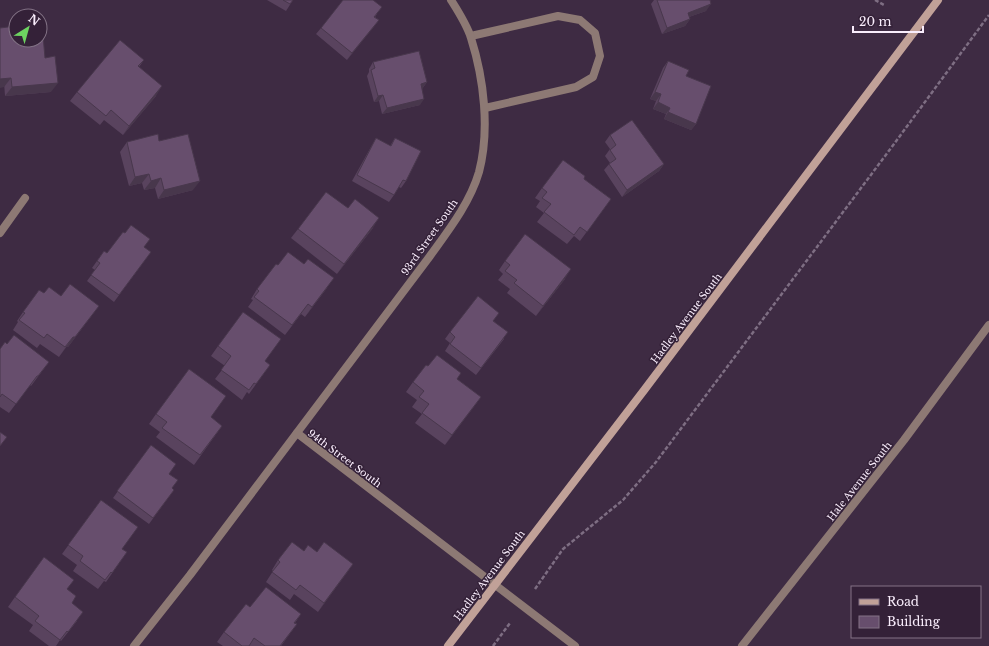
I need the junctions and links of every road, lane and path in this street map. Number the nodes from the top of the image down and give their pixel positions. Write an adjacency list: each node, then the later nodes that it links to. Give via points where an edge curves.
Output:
1 (451, 0): 6 (street, 93rd Street South)
2 (875, 0): 4 (path)
3 (938, 0): 12 (street, Hadley Avenue South)
4 (884, 5)
5 (989, 15): 13 (path, via 656,462 623,500 564,549)
6 (471, 36): 7 (street, 93rd Street South, via 480,70); 7 (street, via 558,16 580,20 595,33 600,56 593,77 576,87)
7 (485, 108): 11 (street, 93rd Street South, via 483,150 478,173 467,199 430,256)
8 (25, 198): 9 (street)
9 (0, 233)
10 (989, 325): 19 (street, Hale Avenue South, via 904,440)
11 (297, 433): 12 (street, 94th Street South); 15 (street, 94th Street South)
12 (495, 585): 16 (street, Hadley Avenue South); 18 (street, 94th Street South)
13 (535, 589)
14 (510, 623): 17 (path)
15 (134, 646)
16 (448, 646)
17 (493, 646)
18 (575, 646)
19 (742, 646)

